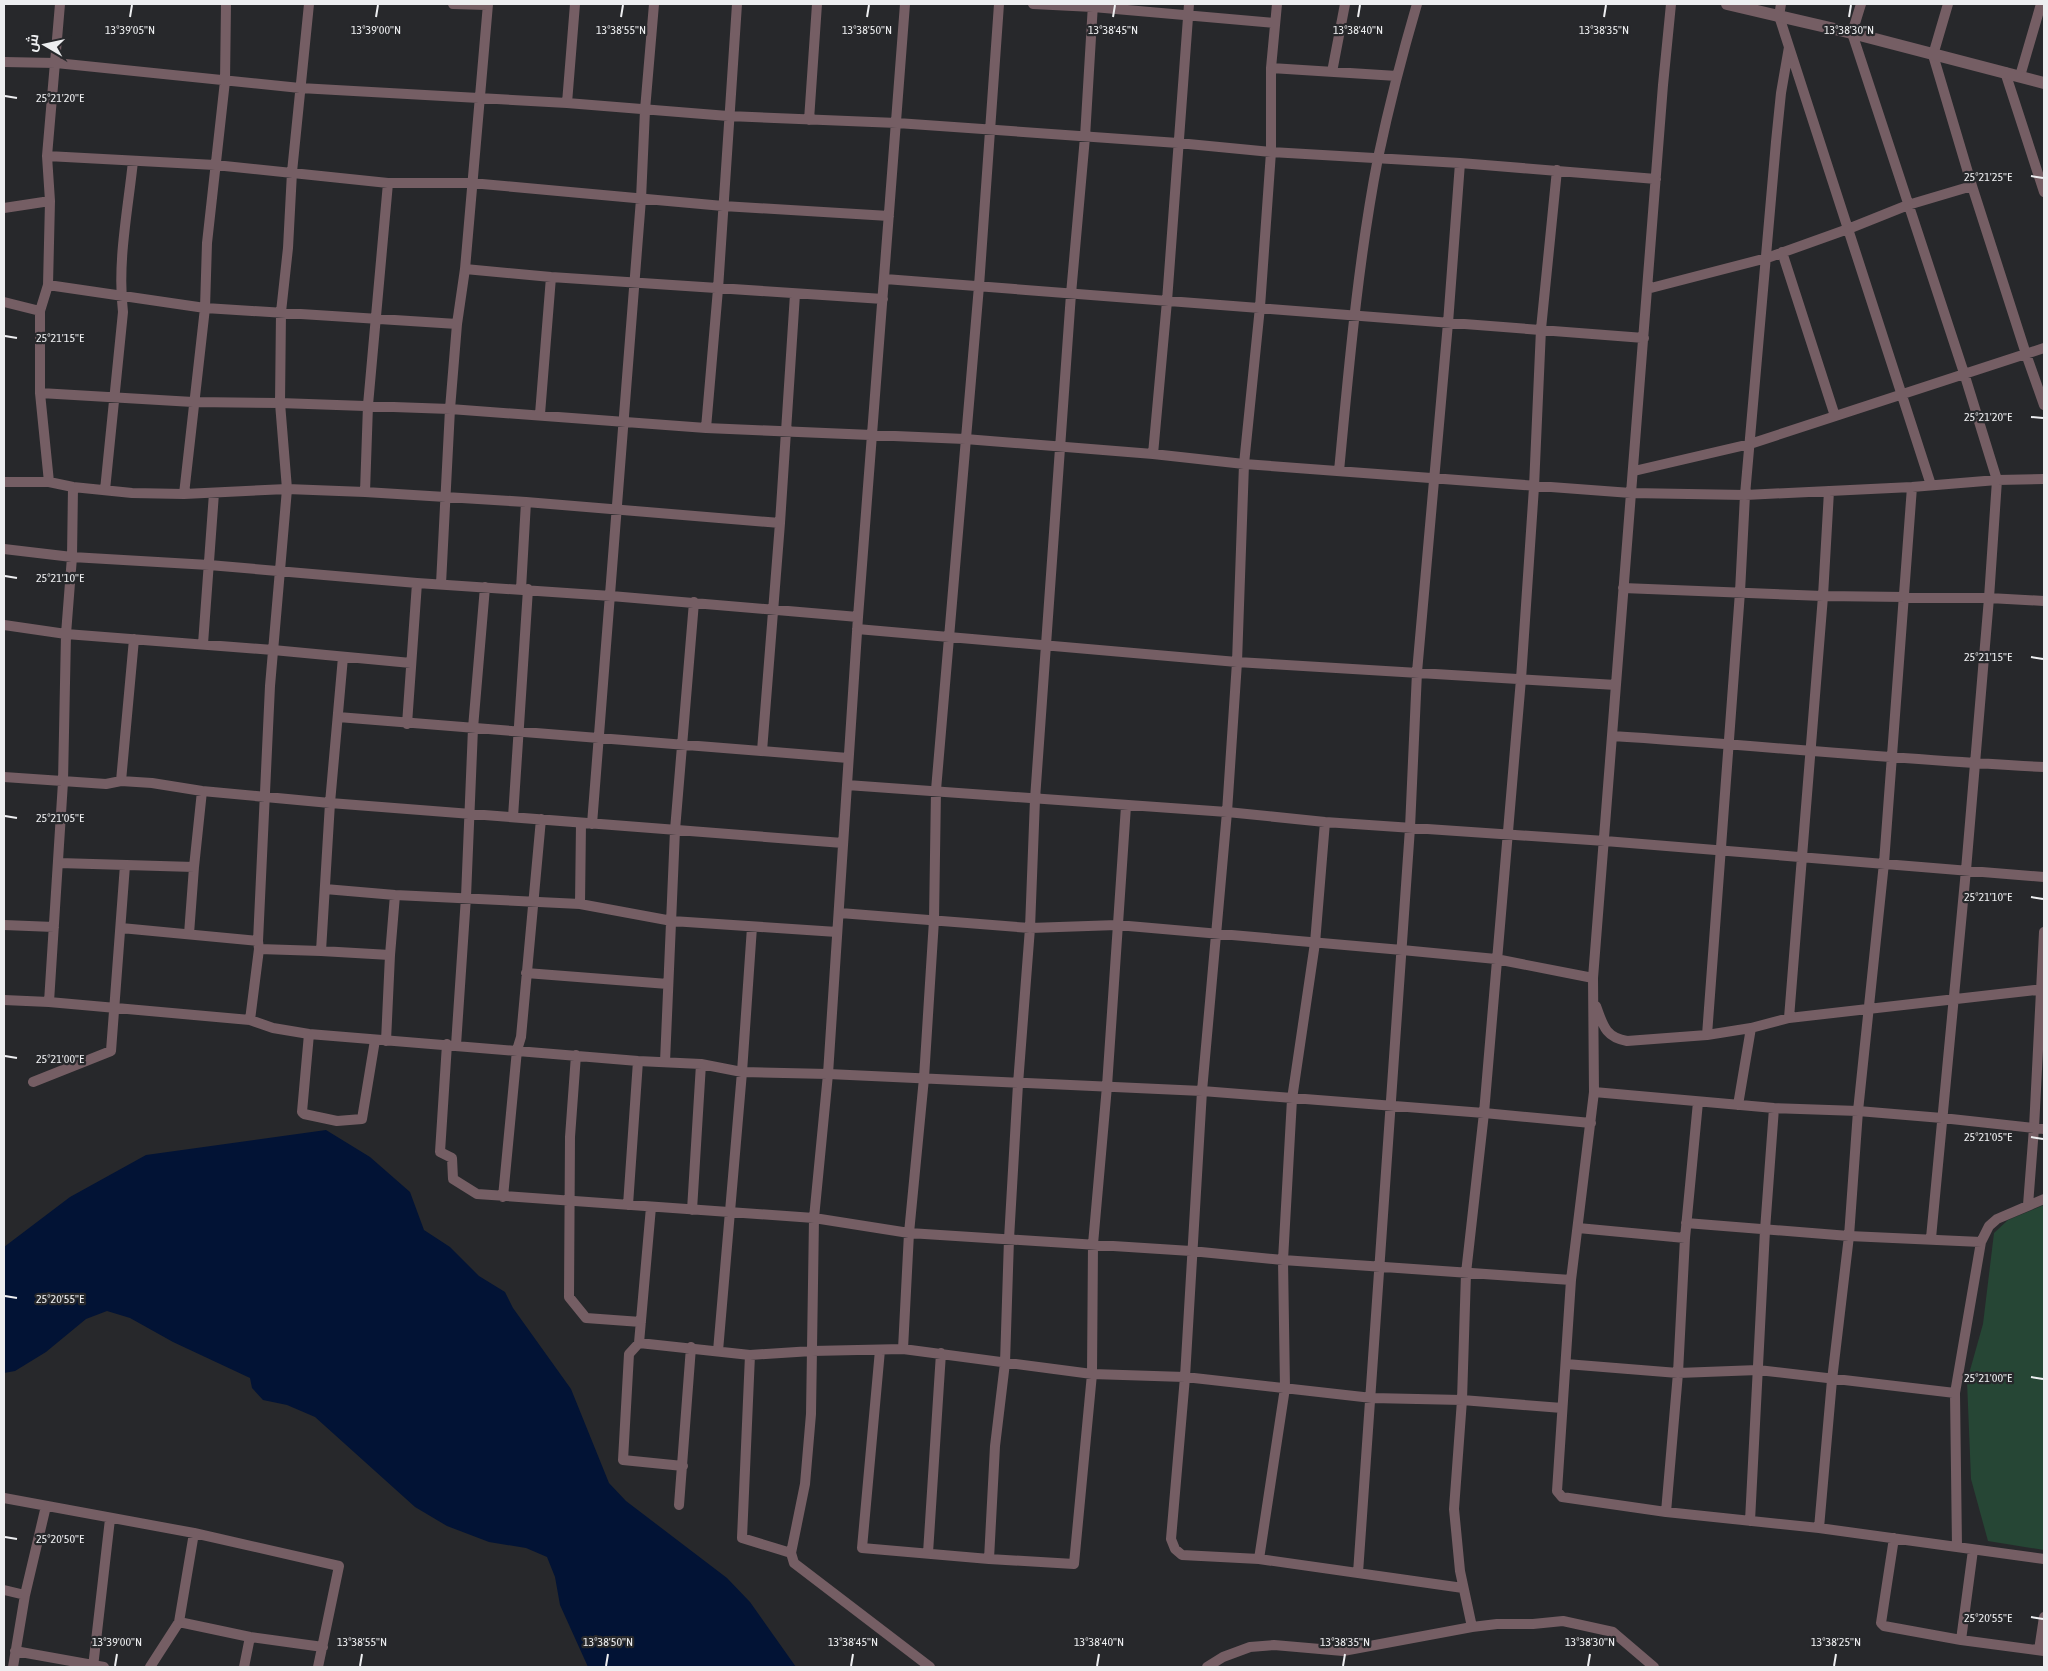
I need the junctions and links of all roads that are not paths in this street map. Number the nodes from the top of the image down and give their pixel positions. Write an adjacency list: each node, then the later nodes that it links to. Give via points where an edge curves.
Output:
1 (60, 4): 30 (street)
2 (226, 4): 36 (street)
3 (309, 4): 38 (street)
4 (453, 4): 5 (street)
5 (488, 4): 39 (street)
6 (575, 4): 40 (street)
7 (654, 4): 41 (street)
8 (737, 4): 42 (street)
9 (817, 4): 43 (street)
10 (906, 4): 44 (street)
11 (999, 4): 45 (street)
12 (1033, 4): 22 (street)
13 (1189, 4): 24 (street)
14 (1277, 4): 25 (street)
15 (1345, 4): 32 (street)
16 (1417, 4): 34 (street)
17 (1671, 4): 56 (street)
18 (1726, 4): 23 (street)
19 (1861, 4): 26 (street)
20 (1948, 4): 28 (street)
21 (2041, 4): 35 (street)
22 (1093, 5): 24 (street); 46 (street)
23 (1780, 10): 26 (street); 27 (street)
24 (1188, 15): 25 (street); 47 (street)
25 (1275, 23): 31 (street)
26 (1852, 33): 28 (street); 63 (street)
27 (1789, 47): 67 (street); 69 (street, via 1778,122)
28 (1933, 55): 33 (street); 59 (street)
29 (4, 62): 30 (street)
30 (56, 63): 36 (street); 49 (street)
31 (1271, 68): 32 (street); 48 (street)
32 (1332, 72): 34 (street)
33 (2005, 72): 35 (street); 60 (street)
34 (1396, 76): 50 (street)
35 (2020, 76): 37 (street)
36 (225, 81): 38 (street); 53 (street)
37 (2044, 83)
38 (300, 88): 39 (street); 55 (street)
39 (479, 97): 40 (street); 58 (street)
40 (568, 103): 41 (street)
41 (645, 110): 42 (street); 61 (street)
42 (728, 116): 43 (street); 64 (street)
43 (809, 120): 44 (street)
44 (897, 123): 45 (street); 66 (street)
45 (990, 130): 46 (street); 75 (street)
46 (1085, 137): 47 (street); 79 (street)
47 (1178, 143): 48 (street); 82 (street)
48 (1271, 152): 50 (street); 84 (street)
49 (47, 156): 51 (street); 62 (street)
50 (1378, 159): 52 (street); 88 (street)
51 (133, 161): 53 (street); 80 (street)
52 (1460, 163): 54 (street); 90 (street)
53 (215, 165): 55 (street); 85 (street, via 207,243)
54 (1557, 170): 56 (street); 92 (street)
55 (292, 172): 57 (street); 87 (street)
56 (1656, 179): 77 (street)
57 (388, 183): 58 (street); 89 (street)
58 (471, 183): 61 (street); 70 (street)
59 (1972, 186): 63 (street); 95 (street)
60 (2044, 192)
61 (641, 199): 64 (street); 73 (street)
62 (50, 201): 65 (street); 74 (street)
63 (1908, 205): 67 (street); 96 (street)
64 (723, 206): 66 (street); 76 (street)
65 (4, 208)
66 (889, 216): 72 (street)
67 (1848, 229): 68 (street); 98 (street)
68 (1782, 252): 69 (street); 106 (street)
69 (1767, 258): 77 (street); 112 (street)
70 (465, 269): 71 (street); 91 (street)
71 (551, 277): 73 (street); 105 (street)
72 (885, 279): 75 (street); 81 (street)
73 (635, 282): 76 (street); 107 (street)
74 (48, 285): 80 (street); 86 (street)
75 (979, 286): 79 (street); 111 (street)
76 (718, 289): 78 (street); 108 (street)
77 (1647, 289): 93 (street)
78 (795, 294): 81 (street); 109 (street)
79 (1071, 294): 82 (street); 113 (street)
80 (121, 296): 85 (street); 99 (street, via 123,312)
81 (884, 299): 110 (street)
82 (1167, 301): 84 (street); 114 (street)
83 (4, 302): 86 (street)
84 (1260, 307): 88 (street); 115 (street)
85 (205, 308): 87 (street); 100 (street)
86 (40, 311): 97 (street)
87 (281, 312): 89 (street); 101 (street)
88 (1354, 316): 90 (street); 117 (street)
89 (376, 318): 91 (street); 103 (street)
90 (1448, 323): 92 (street); 118 (street)
91 (457, 324): 104 (street)
92 (1542, 330): 93 (street); 125 (street)
93 (1644, 338): 116 (street)
94 (2044, 348): 95 (street)
95 (2026, 354): 96 (street); 102 (street)
96 (1964, 373): 98 (street); 120 (street)
97 (40, 393): 99 (street); 122 (street)
98 (1901, 394): 106 (street); 123 (street)
99 (114, 398): 100 (street); 128 (street)
100 (193, 402): 101 (street); 132 (street)
101 (280, 403): 103 (street); 127 (street)
102 (2044, 404)
103 (368, 405): 104 (street); 129 (street)
104 (450, 408): 105 (street); 135 (street)
105 (540, 414): 107 (street)
106 (1835, 416): 112 (street)
107 (623, 420): 108 (street); 137 (street)
108 (706, 428): 109 (street)
109 (786, 431): 110 (street); 138 (street)
110 (873, 434): 111 (street); 156 (street)
111 (965, 439): 113 (street); 161 (street)
112 (1750, 444): 116 (street); 134 (street)
113 (1060, 448): 114 (street); 164 (street)
114 (1153, 454): 115 (street)
115 (1244, 464): 117 (street); 167 (street)
116 (1634, 470): 131 (street)
117 (1339, 471): 118 (street)
118 (1434, 479): 125 (street); 169 (street)
119 (2044, 479): 120 (street)
120 (1997, 480): 123 (street); 152 (street)
121 (4, 482): 122 (street)
122 (50, 482): 124 (street)
123 (1931, 485): 126 (street)
124 (73, 487): 128 (street); 140 (street)
125 (1534, 487): 131 (street); 170 (street)
126 (1912, 487): 130 (street); 151 (street)
127 (287, 489): 129 (street); 133 (street); 142 (street)
128 (105, 490): 132 (street)
129 (365, 492): 135 (street)
130 (1829, 492): 134 (street); 150 (street)
131 (1631, 493): 134 (street); 146 (street)
132 (184, 494): 133 (street)
133 (214, 494): 141 (street)
134 (1745, 495): 148 (street)
135 (445, 497): 136 (street); 144 (street)
136 (526, 502): 137 (street); 147 (street)
137 (616, 509): 138 (street); 149 (street)
138 (780, 523): 155 (street)
139 (4, 549): 140 (street)
140 (72, 557): 141 (street); 160 (street)
141 (209, 565): 142 (street); 163 (street)
142 (280, 571): 143 (street); 165 (street)
143 (417, 583): 144 (street); 168 (street)
144 (441, 584): 145 (street)
145 (485, 587): 147 (street); 174 (street)
146 (1623, 588): 148 (street); 171 (street)
147 (525, 589): 149 (street); 175 (street)
148 (1740, 592): 150 (street); 178 (street)
149 (611, 596): 154 (street); 177 (street)
150 (1823, 596): 151 (street); 180 (street)
151 (1905, 597): 152 (street); 182 (street)
152 (1989, 598): 153 (street); 184 (street)
153 (2044, 601)
154 (694, 602): 155 (street); 179 (street)
155 (772, 610): 156 (street); 181 (street)
156 (858, 617): 159 (street)
157 (4, 625): 158 (street); 160 (street)
158 (4, 629)
159 (857, 629): 161 (street); 183 (street)
160 (66, 634): 162 (street); 188 (street)
161 (949, 636): 164 (street); 190 (street)
162 (134, 639): 163 (street); 187 (street)
163 (203, 644): 165 (street)
164 (1047, 645): 167 (street); 193 (street)
165 (273, 650): 166 (street); 192 (street)
166 (343, 657): 168 (street); 172 (street)
167 (1236, 662): 169 (street); 196 (street)
168 (411, 663): 173 (street)
169 (1417, 672): 170 (street); 203 (street)
170 (1521, 679): 171 (street); 205 (street)
171 (1616, 685): 176 (street)
172 (338, 717): 173 (street); 194 (street)
173 (407, 724): 174 (street)
174 (472, 728): 175 (street); 197 (street)
175 (519, 732): 177 (street); 198 (street)
176 (1612, 736): 178 (street); 206 (street)
177 (600, 737): 179 (street); 202 (street)
178 (1729, 743): 180 (street); 208 (street)
179 (682, 745): 181 (street); 204 (street)
180 (1810, 750): 182 (street); 209 (street)
181 (762, 751): 183 (street)
182 (1890, 756): 184 (street); 211 (street)
183 (848, 758): 189 (street)
184 (1975, 764): 185 (street); 214 (street)
185 (2044, 768)
186 (4, 777): 188 (street)
187 (121, 781): 188 (street, via 106,784); 191 (street)
188 (63, 782): 210 (street)
189 (847, 785): 190 (street); 207 (street)
190 (936, 790): 193 (street); 222 (street)
191 (202, 792): 192 (street); 213 (street)
192 (263, 797): 194 (street); 235 (street)
193 (1035, 799): 195 (street); 229 (street)
194 (330, 803): 197 (street); 216 (street)
195 (1126, 806): 196 (street); 224 (street)
196 (1227, 812): 200 (street); 233 (street)
197 (470, 815): 198 (street); 218 (street)
198 (513, 817): 199 (street)
199 (541, 819): 201 (street); 219 (street)
200 (1325, 822): 203 (street); 234 (street)
201 (581, 823): 202 (street); 220 (street)
202 (592, 824): 204 (street)
203 (1410, 828): 205 (street); 237 (street)
204 (675, 830): 207 (street); 223 (street)
205 (1507, 836): 206 (street); 239 (street)
206 (1605, 842): 208 (street); 241 (street)
207 (843, 843): 221 (street)
208 (1720, 851): 209 (street); 254 (street)
209 (1803, 857): 211 (street); 250 (street)
210 (59, 863): 212 (street); 226 (street)
211 (1884, 863): 214 (street); 249 (street)
212 (125, 865): 213 (street); 227 (street)
213 (194, 867): 232 (street)
214 (1966, 870): 215 (street); 244 (street)
215 (2044, 876)
216 (325, 889): 217 (street); 236 (street)
217 (395, 895): 218 (street); 238 (street)
218 (466, 897): 219 (street); 256 (street)
219 (534, 901): 220 (street); 240 (street)
220 (580, 904): 223 (street)
221 (840, 913): 222 (street); 230 (street)
222 (934, 920): 229 (street); 264 (street)
223 (672, 921): 228 (street); 242 (street)
224 (1117, 925): 229 (street); 233 (street); 267 (street)
225 (4, 926): 226 (street)
226 (54, 927): 247 (street)
227 (121, 928): 232 (street); 248 (street)
228 (752, 928): 230 (street); 262 (street)
229 (1030, 928): 266 (street)
230 (837, 932): 263 (street)
231 (2044, 932): 243 (street)
232 (189, 934): 235 (street)
233 (1216, 934): 234 (street); 268 (street)
234 (1315, 943): 237 (street); 270 (street)
235 (258, 945): 236 (street); 251 (street)
236 (321, 950): 238 (street)
237 (1402, 950): 239 (street); 273 (street)
238 (390, 955): 255 (street)
239 (1496, 959): 241 (street); 276 (street)
240 (526, 972): 242 (street); 257 (street)
241 (1593, 978): 246 (street)
242 (668, 984): 260 (street)
243 (2043, 989): 244 (street); 279 (street)
244 (1954, 999): 249 (street); 277 (street)
245 (4, 1000): 247 (street)
246 (1594, 1001): 254 (street, via 1608,1034 1616,1039); 269 (street)
247 (48, 1002): 248 (street)
248 (114, 1008): 251 (street); 265 (street, via 111,1050)
249 (1868, 1009): 250 (street); 275 (street)
250 (1789, 1018): 252 (street)
251 (250, 1020): 253 (street)
252 (1750, 1028): 254 (street); 272 (street)
253 (309, 1034): 255 (street); 255 (street, via 302,1112 337,1121 362,1119)
254 (1707, 1035)
255 (381, 1040): 256 (street)
256 (451, 1045): 257 (street); 280 (street, via 440,1152 452,1158 453,1180 477,1194)
257 (517, 1050): 258 (street); 280 (street)
258 (576, 1055): 259 (street); 282 (street)
259 (638, 1061): 260 (street); 283 (street)
260 (665, 1062): 261 (street)
261 (701, 1064): 262 (street); 286 (street)
262 (742, 1072): 263 (street); 287 (street)
263 (828, 1074): 264 (street); 288 (street)
264 (924, 1078): 266 (street); 292 (street)
265 (33, 1082)
266 (1018, 1084): 267 (street); 296 (street)
267 (1108, 1086): 268 (street); 298 (street)
268 (1202, 1091): 270 (street); 299 (street)
269 (1594, 1092): 271 (street); 278 (street)
270 (1292, 1099): 273 (street); 300 (street)
271 (1698, 1102): 272 (street); 289 (street)
272 (1738, 1105): 274 (street)
273 (1392, 1106): 276 (street); 301 (street)
274 (1774, 1108): 275 (street); 291 (street)
275 (1858, 1111): 277 (street); 293 (street)
276 (1484, 1113): 278 (street); 302 (street)
277 (1942, 1118): 279 (street); 295 (street)
278 (1591, 1123): 290 (street)
279 (2039, 1129): 284 (street)
280 (503, 1197): 282 (street)
281 (2044, 1199): 284 (street)
282 (569, 1202): 283 (street); 304 (street, via 569,1297 586,1318)
283 (628, 1205): 285 (street)
284 (2028, 1205): 297 (street, via 1996,1219)
285 (650, 1207): 286 (street); 304 (street)
286 (692, 1210): 287 (street)
287 (730, 1212): 288 (street); 310 (street)
288 (814, 1218): 292 (street); 308 (street)
289 (1686, 1223): 291 (street); 294 (street)
290 (1578, 1228): 294 (street); 303 (street)
291 (1764, 1230): 293 (street); 315 (street)
292 (909, 1232): 296 (street); 307 (street)
293 (1849, 1236): 295 (street); 319 (street)
294 (1685, 1238): 317 (street)
295 (1931, 1238): 297 (street)
296 (1009, 1239): 298 (street); 313 (street)
297 (1981, 1242): 321 (street)
298 (1093, 1244): 299 (street); 316 (street)
299 (1191, 1251): 300 (street); 318 (street)
300 (1283, 1260): 301 (street); 320 (street)
301 (1380, 1266): 302 (street); 322 (street)
302 (1466, 1272): 303 (street); 323 (street)
303 (1571, 1280): 314 (street)
304 (642, 1322): 305 (street)
305 (639, 1342): 306 (street); 325 (street, via 630,1354 623,1460)
306 (691, 1347): 310 (street); 325 (street)
307 (903, 1349): 309 (street); 311 (street)
308 (812, 1350): 309 (street); 312 (street); 337 (street, via 805,1484)
309 (880, 1350): 338 (street, via 862,1548)
310 (718, 1351): 312 (street)
311 (941, 1353): 313 (street); 338 (street)
312 (750, 1355): 337 (street, via 742,1538)
313 (1005, 1363): 316 (street); 339 (street, via 995,1446)
314 (1566, 1364): 317 (street); 324 (street)
315 (1758, 1370): 317 (street); 319 (street); 331 (street)
316 (1092, 1374): 318 (street); 339 (street, via 1074,1564)
317 (1678, 1374): 329 (street)
318 (1185, 1377): 320 (street); 340 (street, via 1171,1539 1175,1549 1182,1555)
319 (1832, 1380): 321 (street); 332 (street)
320 (1285, 1388): 322 (street); 340 (street)
321 (1955, 1393): 335 (street)
322 (1372, 1398): 323 (street); 342 (street)
323 (1462, 1400): 324 (street); 343 (street, via 1454,1508)
324 (1562, 1408): 329 (street, via 1558,1495)
325 (683, 1466): 327 (street)
326 (4, 1498): 328 (street)
327 (679, 1505)
328 (46, 1506): 330 (street); 345 (street)
329 (1666, 1512): 331 (street)
330 (110, 1519): 333 (street); 354 (street)
331 (1750, 1522): 332 (street)
332 (1819, 1528): 334 (street)
333 (194, 1533): 347 (street); 351 (street, via 339,1566)
334 (1894, 1538): 335 (street); 350 (street, via 1881,1623)
335 (1957, 1547): 336 (street)
336 (1972, 1550): 341 (street); 350 (street)
337 (791, 1553): 360 (street, via 794,1563)
338 (928, 1553): 339 (street)
339 (989, 1559)
340 (1259, 1559): 342 (street)
341 (2044, 1559)
342 (1358, 1573): 343 (street)
343 (1463, 1588): 348 (street)
344 (4, 1590): 345 (street)
345 (26, 1595): 353 (street)
346 (2044, 1617): 352 (street)
347 (179, 1622): 349 (street); 357 (street)
348 (1472, 1627): 361 (street, via 1343,1651 1274,1645 1250,1647 1222,1657); 362 (street, via 1563,1621 1613,1632)
349 (250, 1637): 351 (street); 358 (street)
350 (1961, 1640): 352 (street)
351 (323, 1647): 359 (street)
352 (2042, 1650)
353 (15, 1652): 354 (street); 355 (street)
354 (93, 1666): 356 (street)
355 (14, 1667)
356 (104, 1667)
357 (150, 1667)
358 (244, 1667)
359 (318, 1667)
360 (930, 1667)
361 (1207, 1667)
362 (1654, 1667)

